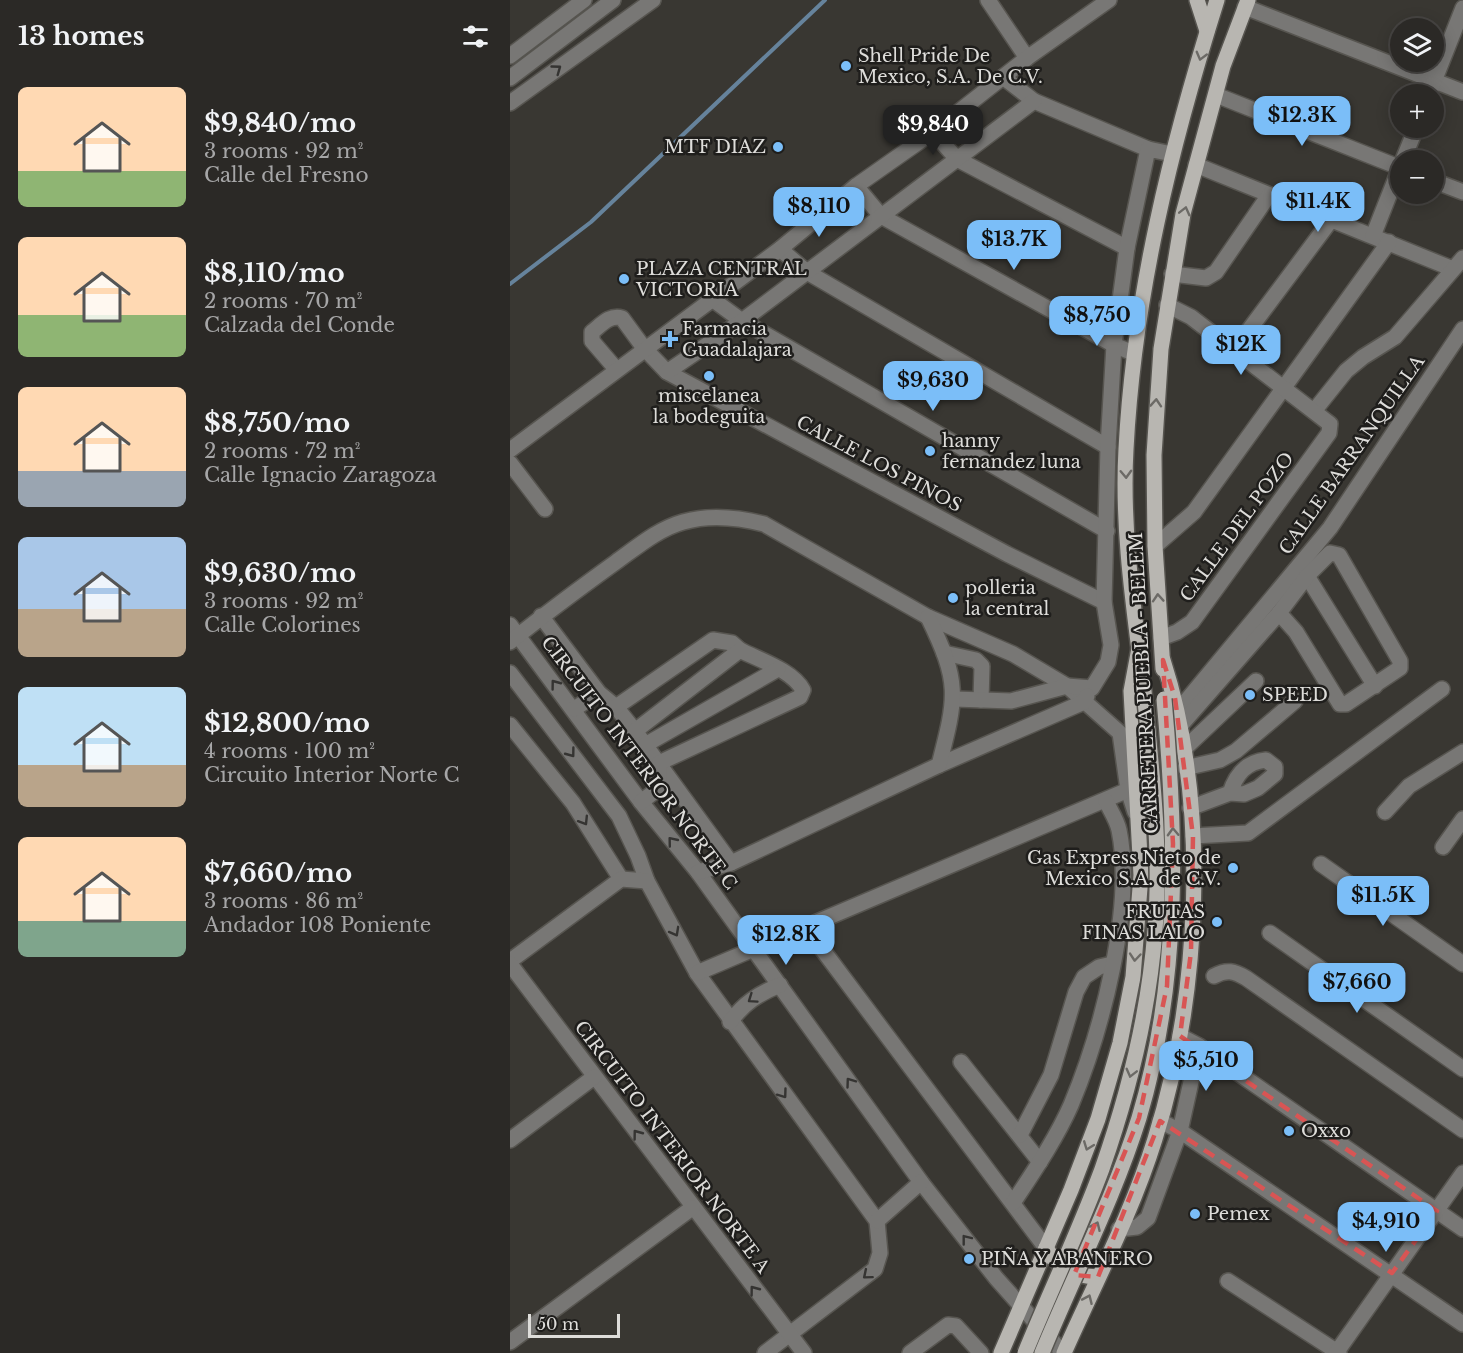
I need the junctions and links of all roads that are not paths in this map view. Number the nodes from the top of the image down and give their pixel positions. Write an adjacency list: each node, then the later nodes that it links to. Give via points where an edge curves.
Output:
1 (584, 0): 13 (street)
2 (614, 0): 10 (street)
3 (653, 0): 12 (street)
4 (988, 0): 14 (street)
5 (1109, 0): 14 (street)
6 (1197, 0): 11 (main road)
7 (1217, 0): 11 (main road, CARRETERA PUEBLA - BELEM)
8 (1246, 3): 17 (street); 21 (main road, CARRETERA PUEBLA - BELEM)
9 (1463, 8): 18 (street)
10 (583, 23): 12 (street); 16 (street)
11 (1207, 32): 26 (main road, CARRETERA PUEBLA - BELEM, one-way to 26)
12 (596, 41): 23 (street, one-way to 12)
13 (510, 56)
14 (1027, 58): 15 (street)
15 (1003, 77): 22 (street); 24 (street)
16 (510, 78)
17 (1423, 84)
18 (1434, 84)
19 (1444, 90): 20 (street)
20 (1463, 92)
21 (1216, 95): 28 (street); 29 (main road, CARRETERA PUEBLA - BELEM)
22 (1034, 101): 25 (street); 27 (street)
23 (510, 103)
24 (933, 132): 27 (street); 31 (street)
25 (1148, 149): 26 (street); 39 (street)
26 (1172, 154): 51 (main road, CARRETERA PUEBLA - BELEM, via 1160,199)
27 (957, 159): 35 (street); 39 (street)
28 (1390, 161)
29 (1196, 165): 34 (street); 43 (main road, CARRETERA PUEBLA - BELEM, one-way to 29)
30 (1444, 185): 32 (street)
31 (856, 186): 35 (street); 40 (street)
32 (1463, 192)
33 (1390, 193): 37 (street)
34 (1269, 195): 36 (street); 43 (street, via 1216,272 1206,278)
35 (881, 216): 42 (street); 48 (street)
36 (1331, 220): 37 (street); 50 (street)
37 (1373, 236): 38 (street)
38 (1389, 242): 41 (street); 54 (street)
39 (1127, 248): 48 (street)
40 (780, 249): 42 (street); 44 (street)
41 (1458, 264): 57 (street, via 1395,337 1346,371)
42 (807, 272): 46 (street); 58 (street)
43 (1172, 274): 45 (main road, CARRETERA PUEBLA - BELEM)
44 (712, 299): 46 (street); 49 (street)
45 (1167, 304): 50 (street); 63 (main road, CARRETERA PUEBLA - BELEM, one-way to 45, via 1156,404)
46 (742, 321): 53 (street); 62 (street)
47 (1463, 329): 88 (street, CALLE BARRANQUILLA, via 1330,528)
48 (1114, 345): 51 (street); 55 (street)
49 (644, 348): 52 (street); 52 (street, CALLE LOS PINOS, via 622,318 611,317 591,337); 53 (street, CALLE LOS PINOS)
50 (1234, 350): 54 (street)
51 (1134, 353): 56 (main road, CARRETERA PUEBLA - BELEM)
52 (616, 369): 59 (street)
53 (667, 372): 65 (street, CALLE LOS PINOS, via 996,549)
54 (1284, 388): 57 (street); 63 (street, via 1194,512)
55 (1111, 394): 56 (street); 58 (street)
56 (1131, 394): 71 (main road, CARRETERA PUEBLA - BELEM, one-way to 71, via 1125,451 1129,564)
57 (1314, 411): 70 (street, CALLE DEL POZO, via 1330,424 1329,433 1192,622)
58 (1108, 447): 62 (street)
59 (510, 450)
60 (510, 463): 61 (street)
61 (545, 508)
62 (1107, 531): 65 (street)
63 (1155, 546): 70 (main road, CARRETERA PUEBLA - BELEM, one-way to 63)
64 (1306, 576): 66 (street); 79 (street); 79 (street, via 1330,553 1340,555 1400,661 1400,668)
65 (1104, 602): 82 (street, via 1111,645 1108,662)
66 (1279, 613): 79 (street, via 1296,632 1340,704); 88 (street)
67 (541, 616): 68 (street, via 653,536 682,522 711,517 764,524); 69 (street); 81 (street)
68 (927, 617): 73 (street); 78 (street, via 1013,654)
69 (513, 634): 87 (street, CIRCUITO INTERIOR NORTE C, one-way to 69)
70 (1161, 638): 74 (main road, CARRETERA PUEBLA - BELEM)
71 (1139, 648): 104 (main road, via 1131,691); 156 (main road, CARRETERA PUEBLA - BELEM, one-way to 156, bridge, via 1155,810 1155,929 1147,995 1126,1092 1101,1170)
72 (740, 650): 75 (street); 86 (street, via 732,643 713,640); 90 (street)
73 (944, 653): 83 (street); 84 (street, via 976,660 982,666)
74 (1163, 660): 88 (main road); 157 (main road, CARRETERA PUEBLA - BELEM, one-way to 74, bridge, via 1138,1118 1160,1031 1167,986 1173,844)
75 (778, 669): 91 (street); 94 (street, via 799,683 803,690 800,697)
76 (510, 673): 111 (street, one-way to 111, via 619,816)
77 (1256, 681): 92 (street)
78 (1067, 686): 82 (street); 84 (street, via 1011,701)
79 (1375, 686)
80 (1442, 688): 105 (street, via 1248,833)
81 (599, 693): 86 (street); 87 (street)
82 (1088, 695): 95 (street); 97 (street, via 1120,733)
83 (955, 699): 84 (street); 95 (street)
84 (981, 700)
85 (1295, 701): 96 (street, via 1236,751 1220,760)
86 (616, 707): 90 (street)
87 (574, 709): 100 (street, CIRCUITO INTERIOR NORTE C)
88 (1179, 719): 92 (main road)
89 (510, 725): 110 (street, one-way to 110, via 573,804)
90 (635, 730): 91 (street)
91 (645, 745): 94 (street)
92 (1184, 750): 96 (main road)
93 (1463, 752): 102 (street, via 1409,786)
94 (659, 763): 100 (street, via 659,788); 107 (street)
95 (939, 765): 107 (street)
96 (1185, 768): 101 (main road)
97 (1128, 790): 99 (street); 104 (street)
98 (1230, 793): 101 (street)
99 (1106, 801): 113 (street); 115 (street, via 1119,829)
100 (640, 802): 109 (street, CIRCUITO INTERIOR NORTE C, one-way to 100)
101 (1190, 808): 105 (main road)
102 (1385, 812)
103 (1463, 819): 106 (street)
104 (1140, 825): 112 (main road)
105 (1193, 836): 124 (main road, via 1191,952)
106 (1443, 847)
107 (731, 863): 109 (street)
108 (1321, 864): 119 (street)
109 (698, 872): 116 (street, CIRCUITO INTERIOR NORTE C)
110 (621, 879): 111 (street); 117 (street)
111 (647, 881): 120 (street, one-way to 120)
112 (1138, 927): 115 (street); 143 (main road, one-way to 143, via 1120,1043 1098,1119)
113 (807, 929): 116 (street); 137 (street)
114 (1270, 933): 127 (street)
115 (1119, 936): 118 (street)
116 (755, 951): 120 (street); 122 (street, CIRCUITO INTERIOR NORTE C)
117 (510, 963): 128 (street, CIRCUITO INTERIOR NORTE A)
118 (1112, 964): 132 (street, via 1084,977 1051,1075); 134 (street, via 1094,1039 1070,1106)
119 (1463, 964)
120 (697, 974): 123 (street)
121 (1214, 976): 130 (street, via 1224,971 1246,978)
122 (780, 985): 123 (street, one-way to 123, via 759,993); 136 (street, CIRCUITO INTERIOR NORTE C, one-way to 122)
123 (730, 1022): 140 (street, one-way to 140)
124 (1180, 1036): 125 (street); 129 (main road)
125 (1199, 1046): 131 (street); 139 (street)
126 (961, 1062): 132 (street)
127 (1463, 1069)
128 (594, 1077): 133 (street); 138 (street, CIRCUITO INTERIOR NORTE A, one-way to 128)
129 (1160, 1121): 131 (street); 141 (main road)
130 (1463, 1130)
131 (1180, 1131): 141 (street, via 1148,1218 1137,1227); 144 (street)
132 (1020, 1135): 134 (street)
133 (510, 1140)
134 (1040, 1162): 137 (street)
135 (1463, 1173): 139 (street)
136 (921, 1182): 140 (street); 147 (street, CIRCUITO INTERIOR NORTE C, one-way to 136)
137 (1013, 1203): 143 (street)
138 (692, 1208): 149 (street, CIRCUITO INTERIOR NORTE A, one-way to 138); 150 (street)
139 (1437, 1211): 142 (street); 144 (street)
140 (877, 1221): 149 (street, one-way to 149, via 880,1253 875,1269)
141 (1119, 1229): 145 (main road)
142 (1463, 1229)
143 (1046, 1248): 145 (main road, via 1064,1271); 147 (main road)
144 (1392, 1273): 148 (street); 159 (street)
145 (1098, 1276): 158 (main road, one-way to 145)
146 (1228, 1281): 159 (street)
147 (1020, 1305): 155 (main road); 158 (street, CIRCUITO INTERIOR NORTE C)
148 (1463, 1324)
149 (790, 1336): 152 (street); 153 (street, CIRCUITO INTERIOR NORTE A)
150 (510, 1342)
151 (979, 1352): 154 (street, via 956,1326 948,1325)
152 (765, 1353)
153 (804, 1353)
154 (910, 1353)
155 (1001, 1353)
156 (1025, 1353)
157 (1042, 1353)
158 (1064, 1353)
159 (1338, 1353)

